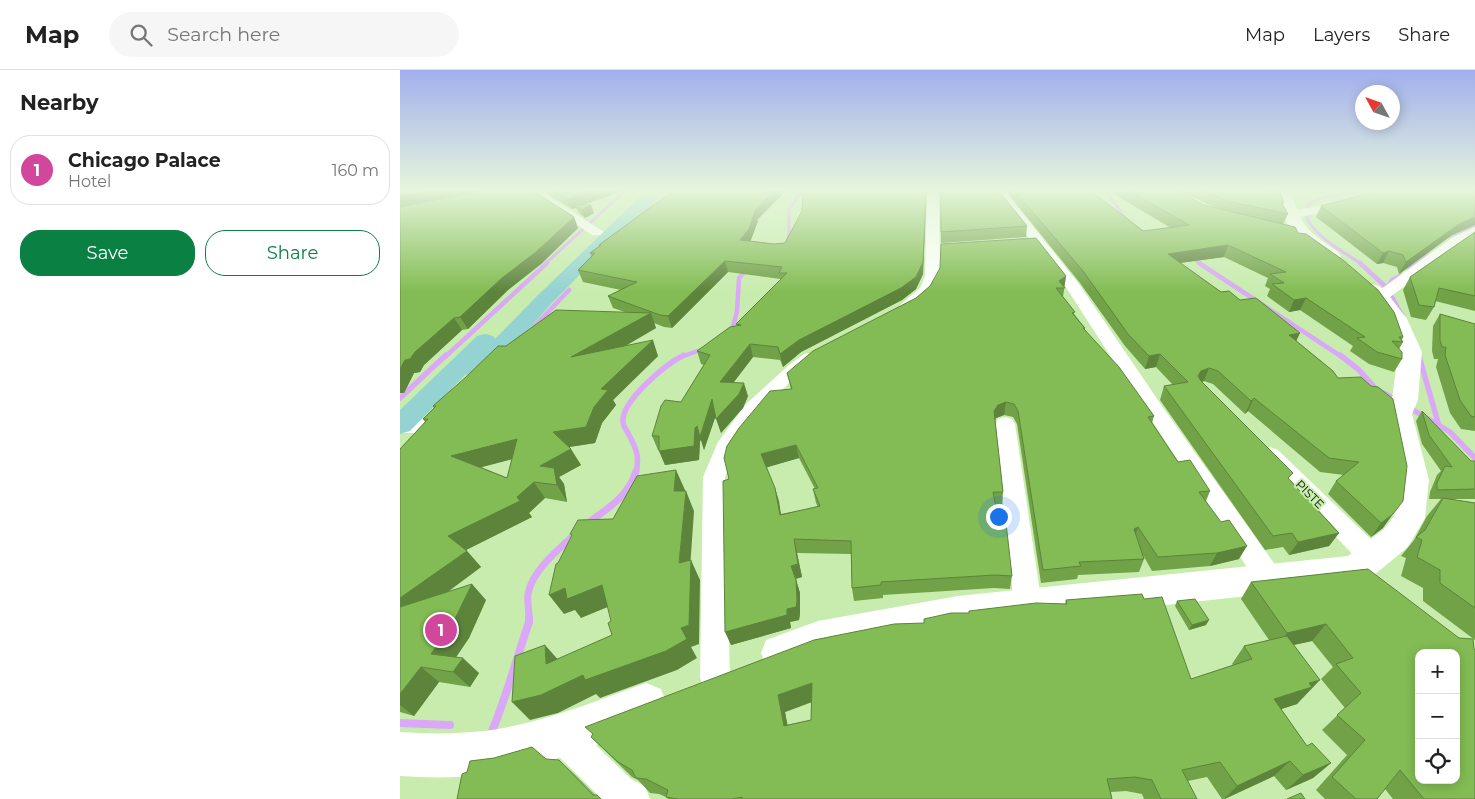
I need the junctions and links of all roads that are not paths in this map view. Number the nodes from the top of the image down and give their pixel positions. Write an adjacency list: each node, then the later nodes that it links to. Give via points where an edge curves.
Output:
1 (585, 224): 10 (street)
2 (605, 224): 10 (main road)
3 (621, 224): 17 (main road, via 423,426)
4 (934, 224): 14 (street, via 938,249 930,285 923,295)
5 (1025, 224): 11 (street)
6 (1291, 224): 8 (main road)
7 (1299, 224): 8 (street)
8 (1292, 227): 13 (main road, via 1353,272)
9 (1475, 231): 13 (street)
10 (597, 232): 17 (main road)
11 (1040, 242): 12 (street); 20 (street, via 1074,287)
12 (1021, 244)
13 (1380, 297): 19 (main road, via 1399,324 1410,352 1402,407 1414,480 1410,518)
14 (892, 314)
15 (824, 349): 22 (street, via 781,380 732,436 719,459 714,477)
16 (1005, 424): 21 (street)
17 (402, 431)
18 (1254, 438): 19 (street, PISTE)
19 (1369, 571): 20 (main road)
20 (1269, 578): 21 (main road)
21 (1028, 606): 22 (main road, via 958,612 818,639)
22 (694, 686): 23 (main road)
23 (561, 735): 24 (main road, via 512,748 461,755); 25 (street, via 619,791)
24 (400, 754)
25 (632, 799)

